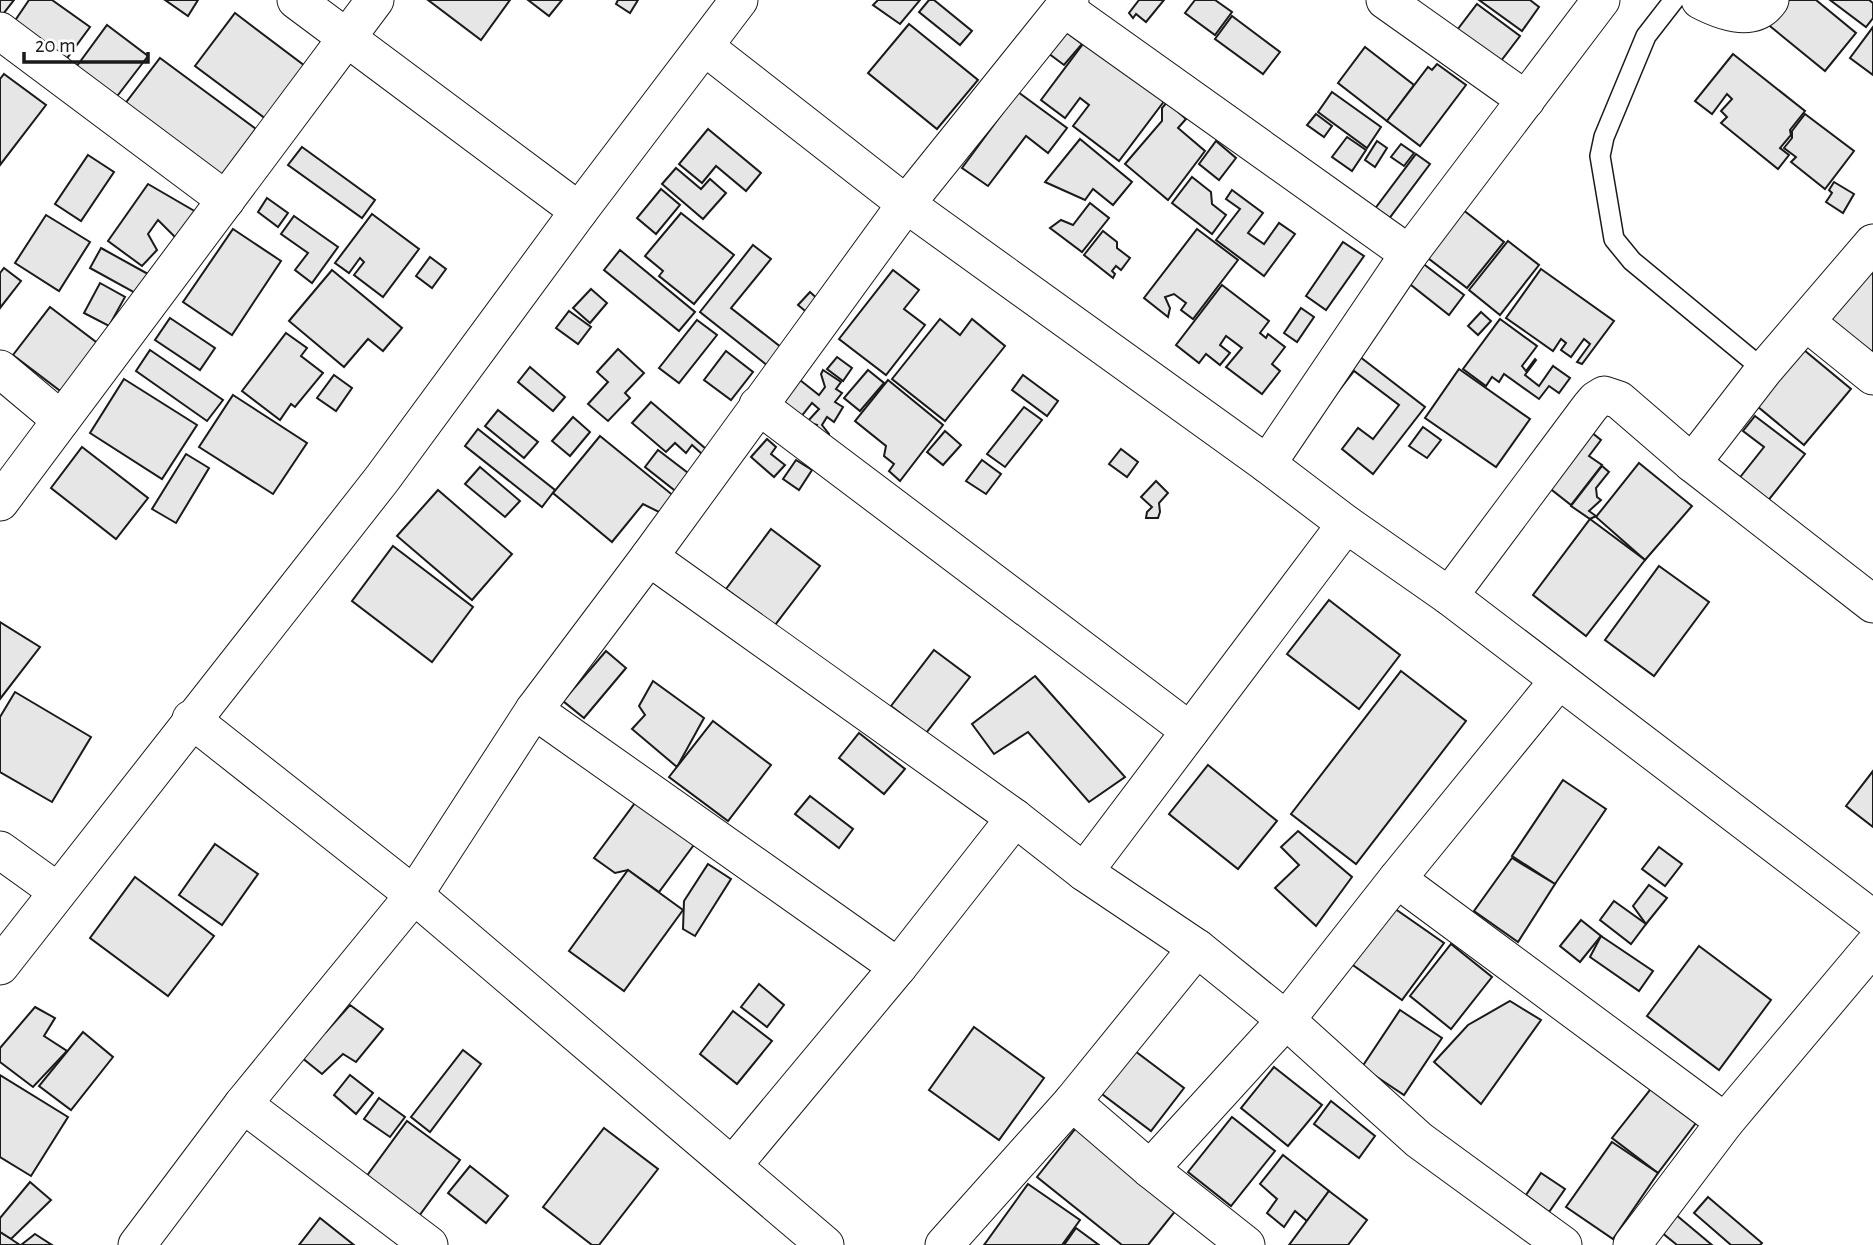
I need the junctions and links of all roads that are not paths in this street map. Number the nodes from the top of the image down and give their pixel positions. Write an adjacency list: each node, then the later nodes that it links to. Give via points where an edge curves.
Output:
1 (296, 0): 11 (street)
2 (376, 0): 11 (street)
3 (739, 0): 12 (street)
4 (1385, 0): 13 (street)
5 (1601, 0): 13 (street)
6 (1674, 0): 21 (lane, via 1646,36 1604,137 1600,156 1614,239 1632,261)
7 (1700, 0): 8 (street, via 1743,15)
8 (1770, 0)
9 (1067, 4): 15 (street); 18 (street)
10 (0, 31): 14 (street)
11 (346, 39): 14 (street); 16 (street)
12 (705, 47): 15 (street); 16 (street)
13 (1526, 100): 18 (street)
14 (226, 200): 24 (street)
15 (906, 204): 23 (street); 26 (street)
16 (579, 211): 34 (street, via 382,479)
17 (1873, 243): 19 (street)
18 (1409, 254): 26 (street)
19 (1806, 322): 21 (street); 22 (street)
20 (0, 369): 24 (street)
21 (1765, 370): 25 (street)
22 (1873, 376)
23 (758, 405): 29 (street); 35 (street)
24 (61, 420): 27 (street)
25 (1692, 463): 30 (street, via 1619,400 1604,396 1596,400); 31 (street)
26 (1268, 464): 28 (street)
27 (0, 502)
28 (1346, 524): 30 (street); 35 (street)
29 (649, 557): 33 (street); 36 (street)
30 (1449, 596): 32 (street)
31 (1873, 604)
32 (1559, 680): 39 (street); 42 (street)
33 (534, 710): 41 (street); 46 (street)
34 (191, 719): 40 (street); 41 (street)
35 (1190, 731): 38 (street)
36 (1015, 818): 38 (street); 46 (street)
37 (0, 849): 40 (street)
38 (1084, 872): 44 (street)
39 (1396, 879): 47 (street); 50 (street)
40 (57, 891): 45 (street)
41 (414, 895): 49 (street); 51 (street)
42 (1873, 919)
43 (1873, 946): 50 (street)
44 (1197, 948): 47 (street); 48 (street)
45 (0, 966)
46 (898, 967): 51 (street)
47 (1286, 1020): 52 (street); 58 (street, via 1419,1140)
48 (1072, 1102): 52 (street); 56 (street)
49 (243, 1104): 53 (street); 54 (street)
50 (1726, 1122): 59 (street)
51 (733, 1165): 55 (street)
52 (1150, 1169): 57 (street)
53 (137, 1245)
54 (429, 1245)
55 (825, 1245)
56 (944, 1245)
57 (1246, 1245)
58 (1563, 1245)
59 (1632, 1245)

